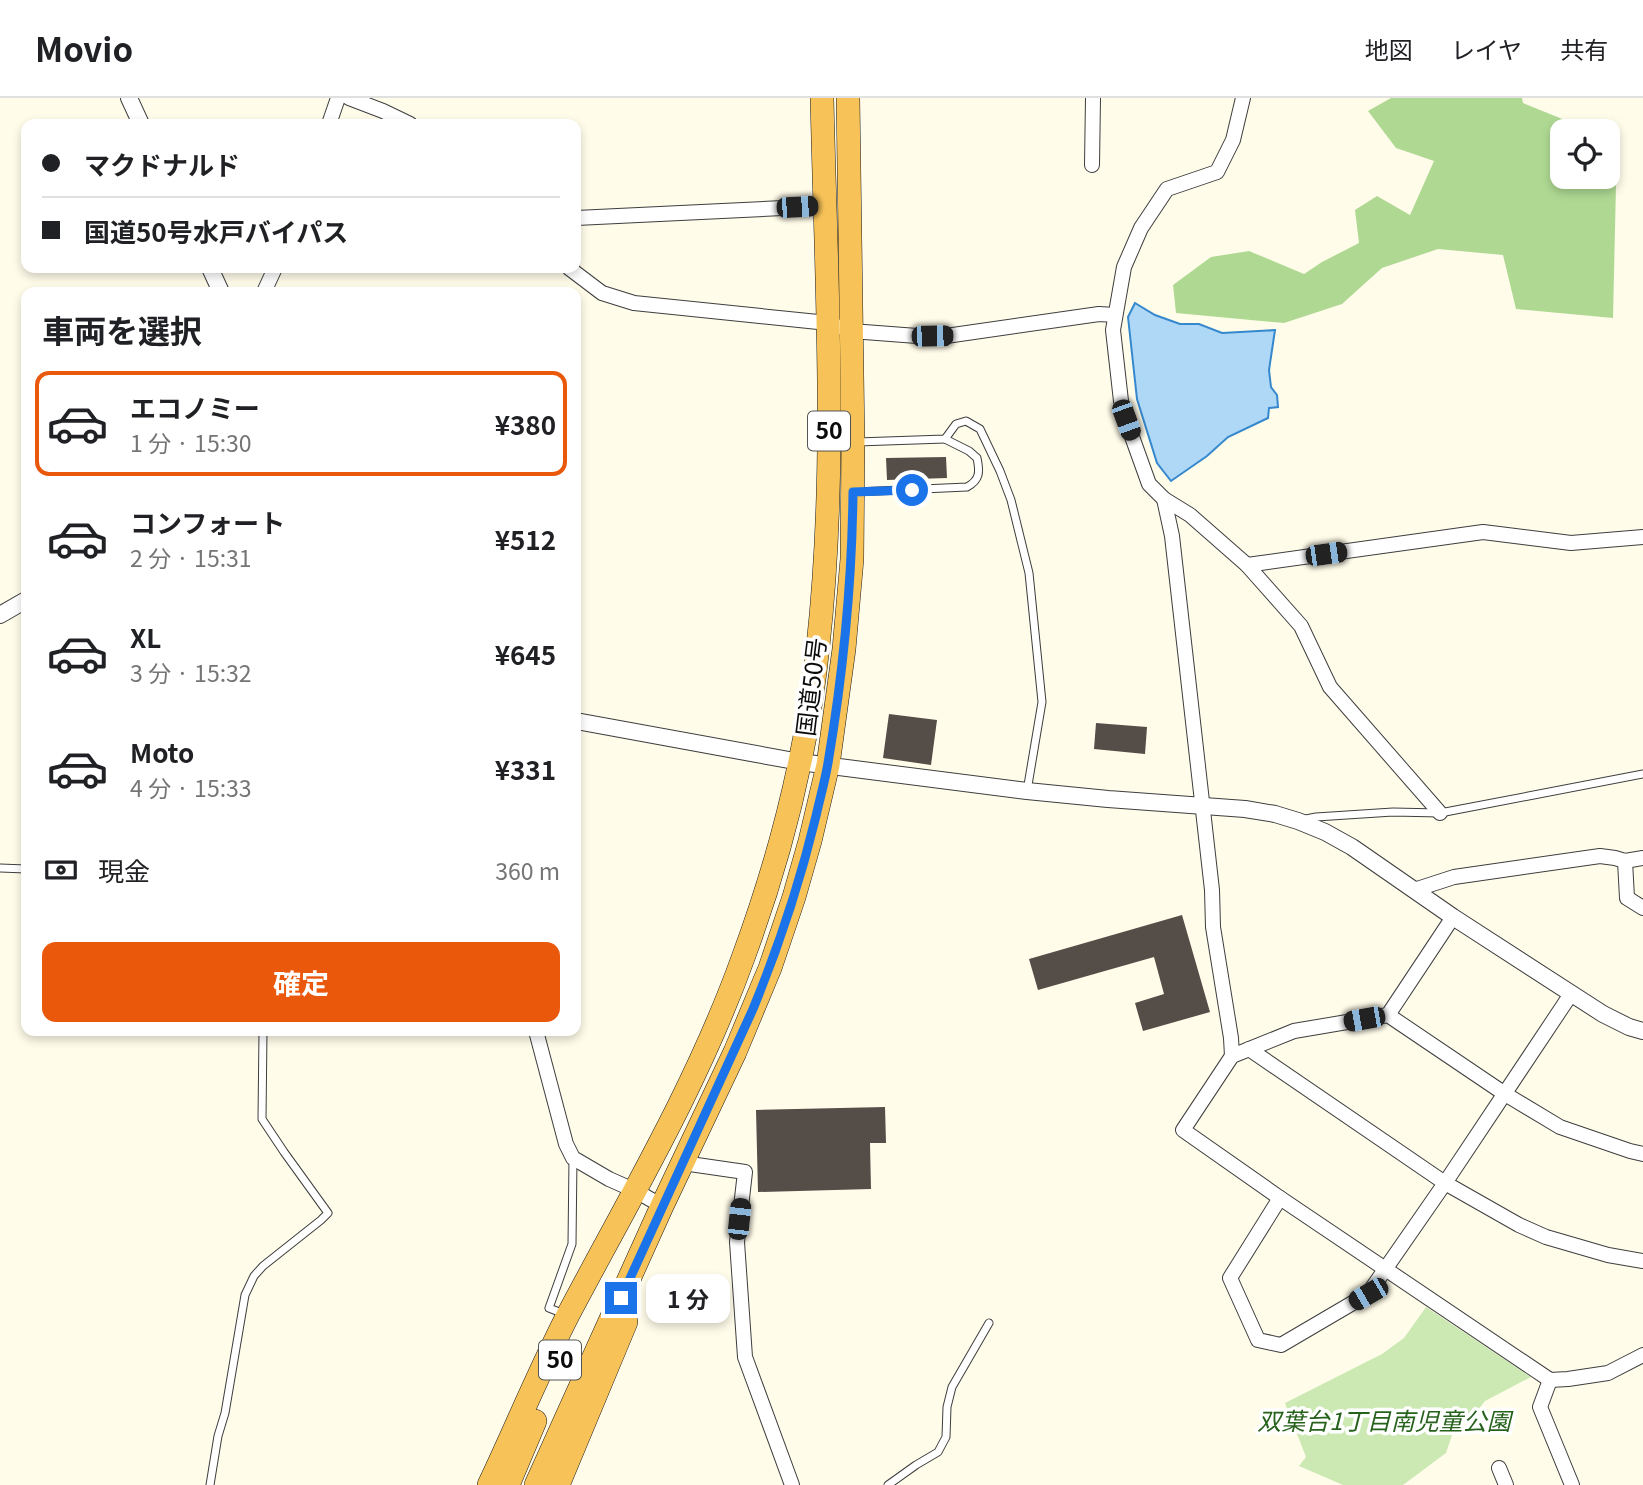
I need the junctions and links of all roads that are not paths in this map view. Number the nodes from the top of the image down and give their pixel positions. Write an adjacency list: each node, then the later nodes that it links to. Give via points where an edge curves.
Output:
1 (129, 98): 8 (street)
2 (338, 98): 9 (street)
3 (349, 98): 10 (street)
4 (822, 98): 12 (highway, 国道50号 / 50)
5 (848, 98): 17 (highway, 国道50号 / 50)
6 (1093, 98): 11 (street)
7 (1243, 98): 15 (street, via 1233,140 1217,172 1167,189 1141,228 1124,267)
8 (139, 119)
9 (331, 119)
10 (400, 119)
11 (1092, 165)
12 (824, 206): 13 (street); 16 (highway, 国道50号 / 50)
13 (581, 218)
14 (576, 273): 16 (street, via 602,293 634,303)
15 (1115, 316): 17 (street, via 1099,314 946,336); 21 (street, via 1121,401 1149,484)
16 (828, 323): 17 (street); 27 (highway, 国道50号 / 50, via 826,562)
17 (851, 331): 19 (highway, 国道50号 / 50)
18 (945, 439): 19 (lane); 20 (lane, via 977,458 975,483); 30 (lane, via 956,424 967,421 980,429 1011,499 1029,573 1042,702)
19 (853, 442): 20 (highway, 国道50号 / 50)
20 (853, 492): 28 (highway, 国道50号 / 50, via 845,636)
21 (1164, 499): 23 (street, via 1190,515); 31 (street)
22 (1643, 537): 23 (street, via 1571,543 1483,532)
23 (1247, 565): 32 (street, via 1301,626 1330,687)
24 (21, 603): 25 (street)
25 (0, 615)
26 (581, 722): 27 (street)
27 (800, 762): 28 (street); 53 (highway, 国道50号 / 50, via 767,888 735,980)
28 (828, 765): 30 (street); 51 (highway, 国道50号 / 50, via 810,841 770,968)
29 (1643, 774): 32 (lane)
30 (1027, 791): 31 (street)
31 (1202, 807): 33 (street, via 1245,809); 47 (street)
32 (1440, 813): 33 (lane)
33 (1298, 821): 38 (street, via 1352,847)
34 (1643, 858): 35 (street)
35 (1625, 861): 38 (street, via 1600,856 1454,877); 39 (street, via 1627,898)
36 (0, 867): 37 (lane)
37 (21, 869)
38 (1414, 890): 40 (street)
39 (1643, 908)
40 (1453, 917): 41 (street); 42 (street)
41 (1571, 994): 43 (street); 48 (street)
42 (1388, 1015): 46 (street, via 1294,1031); 48 (street)
43 (1643, 1031)
44 (263, 1036): 65 (lane, via 262,1119 328,1213 263,1266 245,1294)
45 (537, 1036): 50 (street)
46 (1249, 1049): 47 (street); 52 (street)
47 (1232, 1056): 54 (street, via 1183,1130)
48 (1505, 1094): 49 (street, via 1560,1127); 52 (street)
49 (1643, 1154)
50 (573, 1158): 53 (street); 60 (lane, via 572,1244 549,1308)
51 (683, 1163): 55 (highway, 国道50号 / 50); 70 (street, via 745,1172 737,1242 745,1357)
52 (1445, 1184): 58 (street, via 1546,1237); 59 (street)
53 (636, 1191): 55 (street); 56 (highway, 国道50号 / 50)
54 (1280, 1198): 59 (street); 59 (street, via 1230,1278 1258,1340 1281,1345 1368,1294)
55 (662, 1206): 57 (highway, 国道50号 / 50)
56 (612, 1234): 60 (highway); 67 (highway, 50)
57 (645, 1247): 68 (highway, 50); 69 (highway, via 624,1329)
58 (1643, 1261)
59 (1386, 1269): 63 (street)
60 (568, 1316): 66 (highway)
61 (989, 1323): 71 (lane, via 952,1387 946,1437 937,1452)
62 (1643, 1355): 63 (street, via 1608,1373)
63 (1550, 1380): 73 (street, via 1540,1407)
64 (1499, 1468): 72 (street)
65 (210, 1485)
66 (489, 1485)
67 (508, 1485)
68 (536, 1485)
69 (558, 1485)
70 (792, 1485)
71 (888, 1485)
72 (1506, 1485)
73 (1572, 1485)

